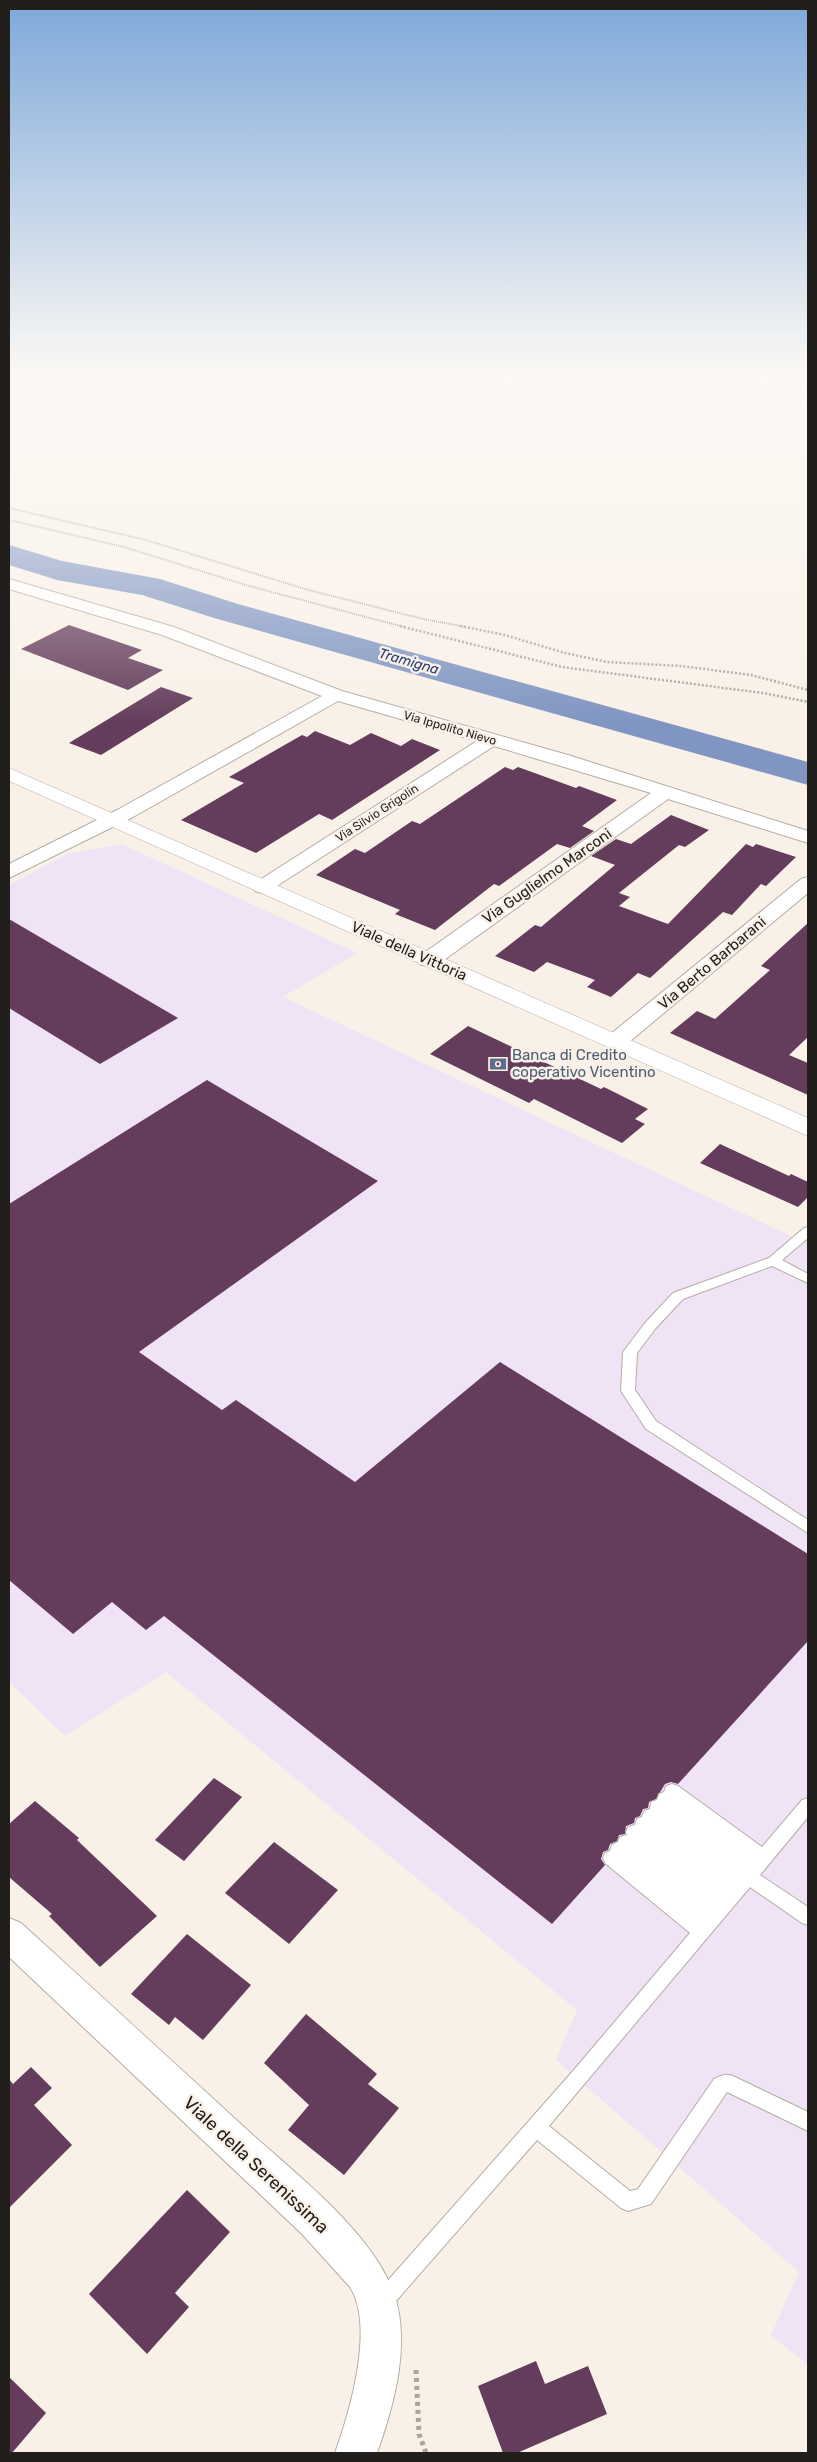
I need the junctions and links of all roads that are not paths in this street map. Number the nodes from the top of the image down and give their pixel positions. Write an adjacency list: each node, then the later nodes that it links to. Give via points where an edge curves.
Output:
1 (9, 584): 2 (street, Via Ippolito Nievo)
2 (29, 590): 3 (street); 4 (street, Via Ippolito Nievo, via 168,631)
3 (9, 600)
4 (336, 695): 5 (street, Via Ippolito Nievo); 8 (street)
5 (492, 739): 7 (street, Via Ippolito Nievo); 12 (street, Via Silvio Grigolin)
6 (9, 774): 8 (street, Viale della Vittoria)
7 (664, 792): 9 (street, Via Ippolito Nievo); 13 (street, Via Guglielmo Marconi)
8 (112, 820): 10 (street); 12 (street, Viale della Vittoria)
9 (808, 837)
10 (9, 872)
11 (808, 883): 14 (street, Via Berto Barbarani)
12 (262, 887): 13 (street, Viale della Vittoria)
13 (429, 960): 14 (street, Viale della Vittoria)
14 (615, 1042): 15 (street, Viale della Vittoria)
15 (808, 1128)
16 (808, 1232): 17 (lane)
17 (773, 1261): 18 (lane); 19 (lane, via 678,1296 630,1352 628,1391 651,1425)
18 (808, 1279)
19 (808, 1527)
20 (808, 1805): 22 (lane)
21 (642, 1824): 22 (lane); 22 (lane); 22 (lane); 22 (lane); 22 (lane)
22 (733, 1894): 23 (lane); 26 (lane)
23 (808, 1917)
24 (9, 1934): 27 (street, Viale della Serenissima, via 316,2220 345,2250)
25 (808, 2122): 26 (lane, via 728,2082 721,2085 644,2197 628,2201)
26 (535, 2127): 27 (lane)
27 (374, 2294): 28 (street, via 380,2337 373,2401)
28 (356, 2453)

